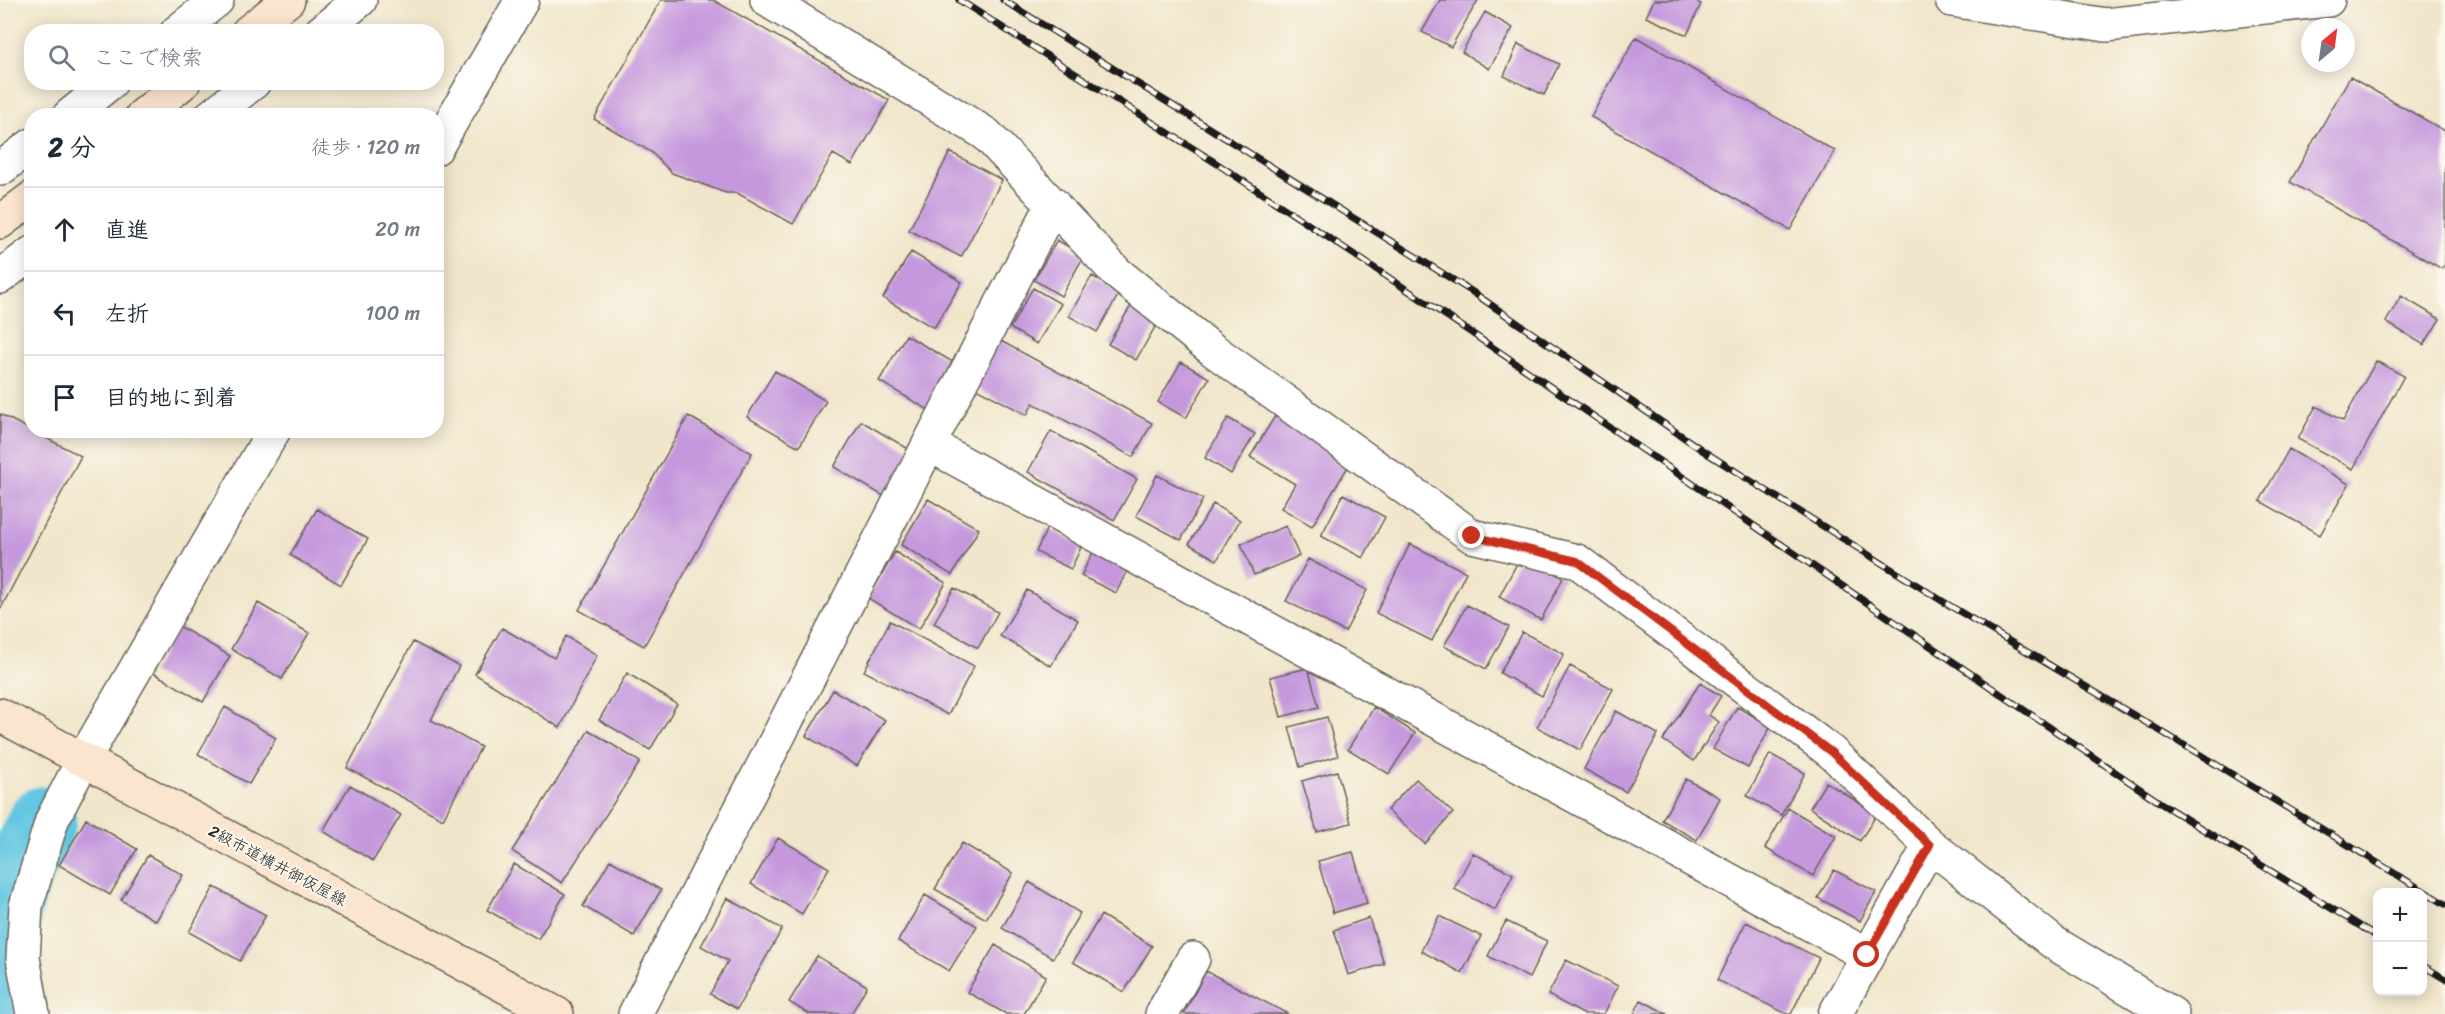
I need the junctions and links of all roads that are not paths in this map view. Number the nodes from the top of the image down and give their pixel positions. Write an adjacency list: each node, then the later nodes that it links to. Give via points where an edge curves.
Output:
1 (217, 0): 8 (street)
2 (288, 0): 9 (street)
3 (360, 0): 10 (street)
4 (522, 0): 17 (street)
5 (767, 0): 21 (street, via 986,134)
6 (1952, 0): 7 (street, via 2106,26)
7 (2328, 0)
8 (187, 24)
9 (258, 24)
10 (331, 24)
11 (101, 90): 14 (street)
12 (174, 90): 15 (street)
13 (244, 90): 16 (street)
14 (79, 108)
15 (152, 108)
16 (221, 108)
17 (444, 134)
18 (24, 151): 19 (street)
19 (0, 169)
20 (24, 204): 22 (street)
21 (1053, 204): 26 (street); 29 (street, via 1117,273 1213,350 1472,536 1577,561 1831,752)
22 (0, 222)
23 (24, 258): 24 (street)
24 (0, 277)
25 (269, 438): 28 (street)
26 (930, 445): 30 (street); 34 (street)
27 (0, 715): 28 (street, 2級市道横井御仮屋線)
28 (83, 760): 32 (street, via 52,820 26,906 23,958); 33 (street, 2級市道横井御仮屋線)
29 (1930, 845): 30 (street); 37 (street, via 2054,943)
30 (1867, 955): 36 (street)
31 (1193, 959): 35 (street)
32 (33, 1014)
33 (556, 1014)
34 (635, 1014)
35 (1162, 1014)
36 (1834, 1014)
37 (2172, 1014)

